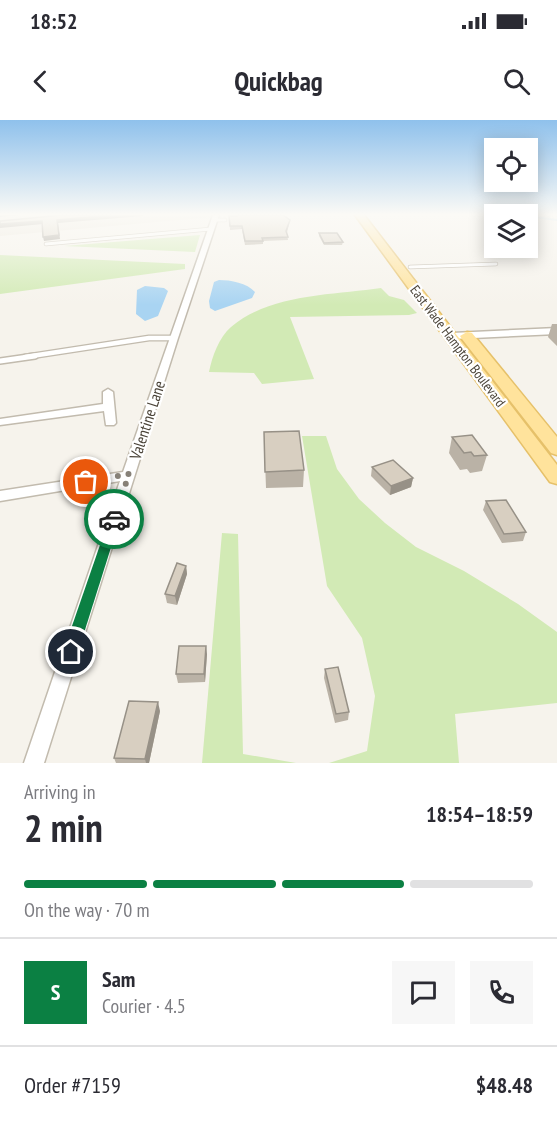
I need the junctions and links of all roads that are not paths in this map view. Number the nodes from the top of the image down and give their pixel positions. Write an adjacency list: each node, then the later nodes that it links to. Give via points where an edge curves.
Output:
1 (207, 245): 8 (street, Valentine Lane)
2 (384, 245): 7 (main road, East Wade Hampton Boulevard)
3 (393, 245): 5 (main road, East Wade Hampton Boulevard)
4 (496, 264): 5 (lane)
5 (410, 267): 7 (main road, East Wade Hampton Boulevard)
6 (557, 332): 7 (street)
7 (459, 336): 9 (main road, East Wade Hampton Boulevard)
8 (173, 338): 10 (lane, via 149,338); 18 (street, Valentine Lane)
9 (476, 357): 12 (main road, East Wade Hampton Boulevard); 13 (main road, East Wade Hampton Boulevard)
10 (0, 361)
11 (108, 392): 14 (street)
12 (498, 398): 13 (main road); 19 (main road, East Wade Hampton Boulevard)
13 (516, 398): 17 (main road, East Wade Hampton Boulevard)
14 (109, 407): 15 (street); 16 (street)
15 (0, 422)
16 (110, 423)
17 (557, 449)
18 (129, 474): 20 (street); 21 (street, Valentine Lane)
19 (557, 477)
20 (0, 496)
21 (34, 763)

